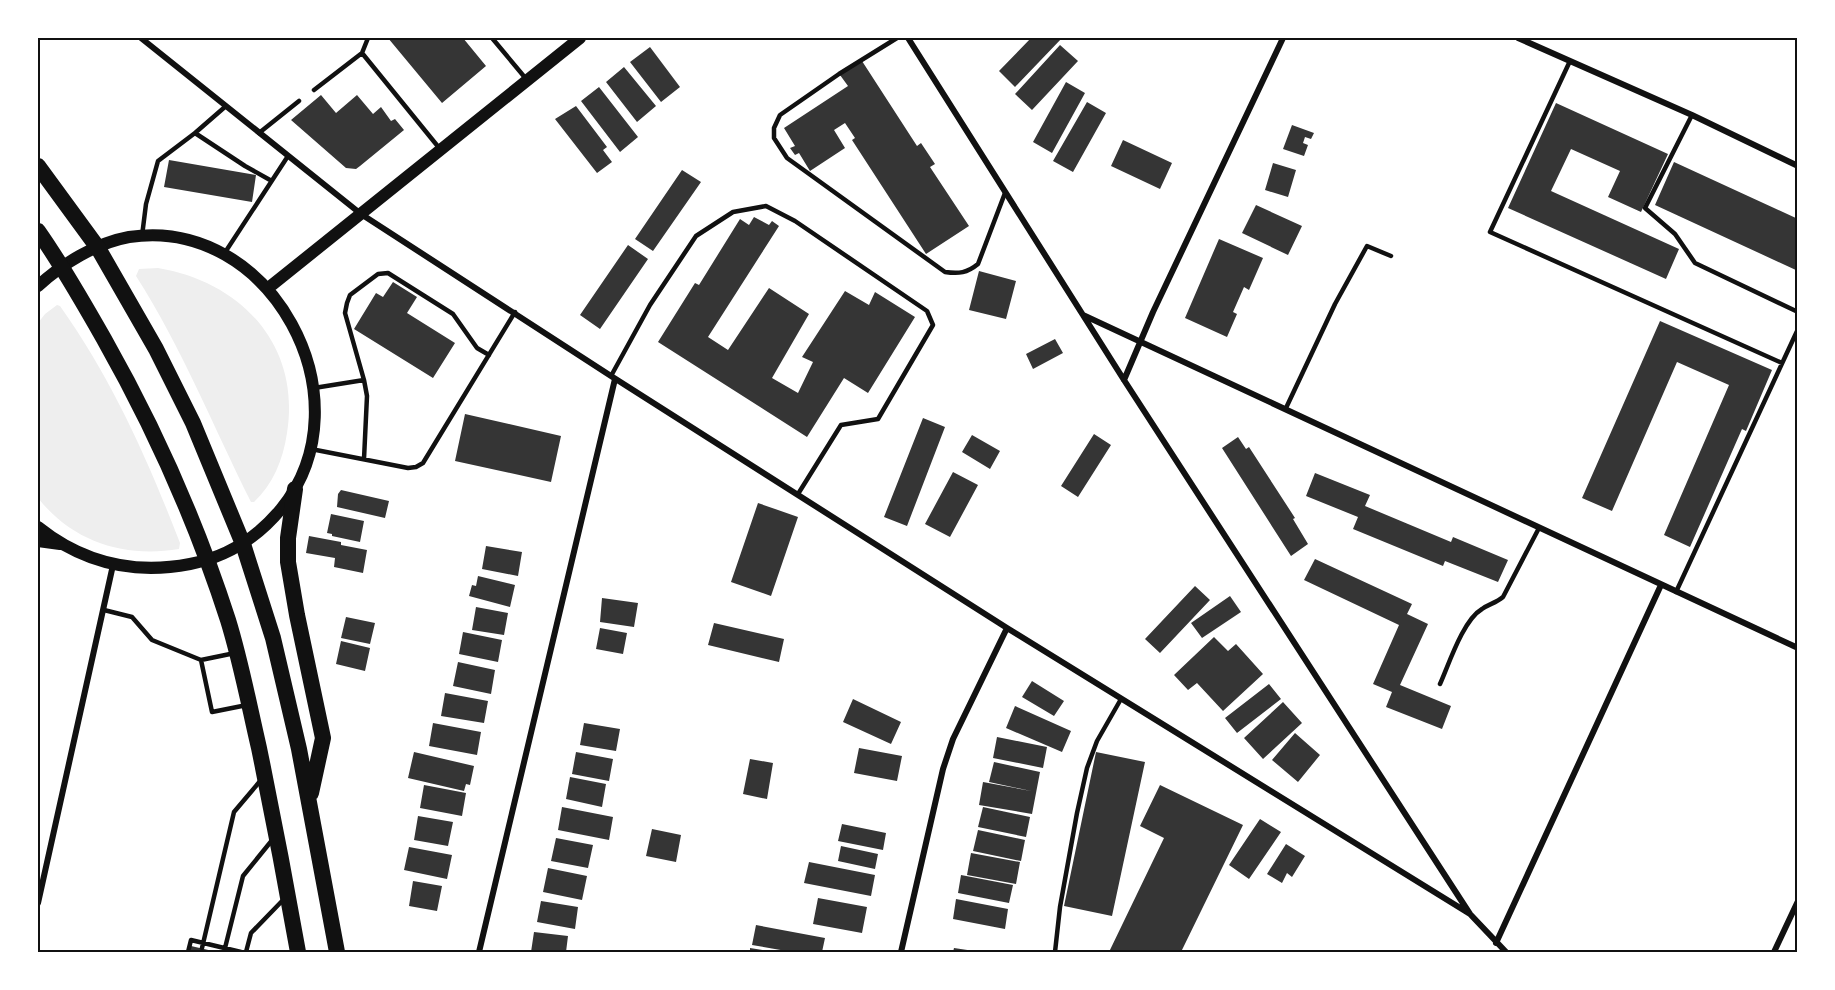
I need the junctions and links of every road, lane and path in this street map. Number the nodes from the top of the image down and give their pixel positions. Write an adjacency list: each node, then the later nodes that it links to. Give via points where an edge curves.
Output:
1 (142, 38): 14 (street)
2 (368, 38): 9 (lane)
3 (492, 38): 11 (lane)
4 (580, 38): 11 (main road)
5 (897, 38): 23 (lane, via 780,115 774,138 787,158 945,273 970,271 978,264)
6 (908, 38): 23 (street)
7 (1283, 38): 37 (street)
8 (1518, 38): 10 (street)
9 (362, 53): 12 (lane); 18 (lane)
10 (1570, 61): 15 (street); 39 (lane, via 1490,232)
11 (527, 80): 18 (main road)
12 (314, 90)
13 (299, 101): 17 (lane)
14 (226, 106): 16 (lane); 17 (street)
15 (1692, 115): 21 (street); 34 (lane, via 1645,208 1675,234 1695,263)
16 (195, 133): 22 (lane); 26 (lane, via 158,161)
17 (259, 133): 19 (street)
18 (440, 149): 24 (main road)
19 (288, 156): 22 (lane); 24 (street)
20 (38, 166): 27 (highway)
21 (1797, 166)
22 (270, 180): 28 (lane)
23 (1005, 193): 35 (street)
24 (361, 214): 32 (main road); 33 (street)
25 (38, 231): 30 (highway)
26 (142, 236): 27 (main road); 28 (main road, via 197,243)
27 (98, 248): 30 (main road); 53 (highway, via 194,423)
28 (224, 254): 32 (main road, via 246,268)
29 (1391, 256): 44 (lane, via 1367,246)
30 (62, 267): 31 (main road); 54 (highway, via 154,430)
31 (38, 286)
32 (267, 289): 43 (main road, via 301,343)
33 (515, 312): 38 (lane); 40 (street)
34 (1797, 312)
35 (1082, 315): 37 (street); 42 (street)
36 (1797, 329): 39 (lane)
37 (1140, 342): 42 (street); 44 (street)
38 (489, 355): 41 (lane, via 477,348 453,314 388,273 378,274 350,295 345,313); 46 (lane, via 423,463 408,468)
39 (1782, 363): 57 (lane)
40 (613, 377): 48 (street); 48 (lane, via 650,305 696,236 733,212 766,206 795,221 927,311 933,325 878,419 841,425); 81 (street)
41 (364, 380): 43 (lane); 46 (lane)
42 (1124, 380): 72 (street)
43 (314, 388): 45 (main road)
44 (1286, 408): 50 (street)
45 (311, 449): 46 (lane); 47 (main road)
46 (364, 459)
47 (295, 489): 53 (main road, via 273,518); 67 (highway, via 288,562 323,738)
48 (798, 494): 59 (street)
49 (38, 527): 52 (main road)
50 (1539, 528): 56 (street); 63 (lane, via 1503,597 1481,609 1468,623)
51 (38, 542): 52 (main road)
52 (61, 544): 55 (main road)
53 (243, 544): 54 (main road); 67 (highway, via 273,638)
54 (206, 561): 55 (main road, via 159,569); 61 (highway)
55 (113, 565): 58 (street)
56 (1661, 585): 57 (street); 73 (street)
57 (1676, 592): 60 (street)
58 (104, 610): 62 (lane, via 132,617 152,640); 71 (street)
59 (1007, 628): 64 (street); 82 (street, via 953,739 943,769)
60 (1797, 648)
61 (237, 653): 62 (lane); 65 (highway)
62 (201, 660): 65 (lane, via 212,712)
63 (1440, 684)
64 (1121, 699): 72 (street); 83 (lane, via 1087,768)
65 (249, 705): 66 (highway)
66 (264, 775): 68 (highway); 74 (lane, via 234,813)
67 (309, 800): 80 (highway)
68 (277, 835): 69 (highway); 75 (lane, via 243,876)
69 (288, 895): 78 (lane, via 251,933); 79 (highway)
70 (1797, 901): 85 (street)
71 (38, 903)
72 (1470, 914): 73 (street)
73 (1496, 943): 84 (street)
74 (203, 946): 75 (lane); 76 (lane, via 191,940)
75 (225, 951): 77 (lane)
76 (188, 952)
77 (241, 952)
78 (246, 952)
79 (298, 952)
80 (337, 952)
81 (479, 952)
82 (901, 952)
83 (1055, 952)
84 (1506, 952)
85 (1774, 952)

